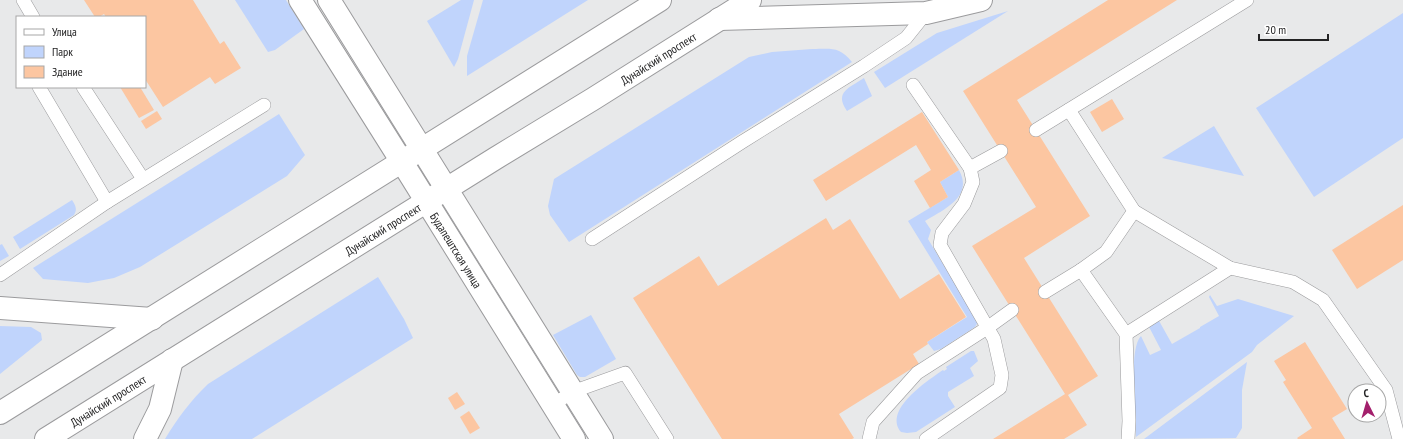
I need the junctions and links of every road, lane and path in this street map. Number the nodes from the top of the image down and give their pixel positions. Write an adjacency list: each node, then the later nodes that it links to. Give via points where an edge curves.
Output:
1 (23, 0): 9 (lane)
2 (300, 0): 19 (main road, Будапештская улица)
3 (329, 0): 17 (main road, Будапештская улица)
4 (660, 0): 17 (main road)
5 (750, 0): 10 (main road, Дунайский проспект)
6 (981, 0): 8 (main road)
7 (1247, 0): 15 (lane)
8 (926, 13): 10 (main road); 26 (lane, via 906,38)
9 (32, 16)
10 (719, 19): 22 (main road, Дунайский проспект)
11 (913, 85): 20 (lane)
12 (40, 88): 24 (lane)
13 (84, 88): 21 (lane)
14 (264, 105): 21 (lane)
15 (1069, 110): 16 (lane); 25 (lane)
16 (1036, 130)
17 (422, 149): 19 (main road); 22 (main road, Будапештская улица)
18 (1001, 152): 20 (lane)
19 (402, 162): 23 (main road, Будапештская улица); 33 (main road)
20 (970, 168): 34 (lane, via 973,182 964,204 942,233 940,245)
21 (143, 179): 24 (lane)
22 (446, 189): 23 (main road, Дунайский проспект); 37 (main road, Будапештская улица)
23 (426, 201): 36 (main road, Дунайский проспект); 38 (main road, Будапештская улица)
24 (107, 202): 29 (lane)
25 (1134, 211): 27 (lane); 28 (lane, via 1106,252)
26 (592, 239)
27 (1230, 268): 35 (lane); 48 (lane, via 1293,282 1323,300 1386,390)
28 (1081, 270): 30 (lane); 35 (lane)
29 (0, 275)
30 (1045, 292)
31 (0, 308): 33 (main road)
32 (1012, 310): 34 (lane)
33 (152, 319): 39 (main road)
34 (987, 328): 45 (lane, via 917,373 874,422); 46 (lane, via 994,339 1002,375 1000,388)
35 (1126, 334): 47 (lane)
36 (172, 360): 40 (main road, Дунайский проспект); 41 (main road, via 160,409)
37 (572, 392): 38 (lane); 43 (main road, Будапештская улица); 44 (lane, via 625,373)
38 (553, 405): 42 (main road, Будапештская улица)
39 (0, 413)
40 (46, 439)
41 (145, 439)
42 (574, 439)
43 (602, 439)
44 (667, 439)
45 (869, 439)
46 (926, 439)
47 (1128, 439)
48 (1399, 439)

